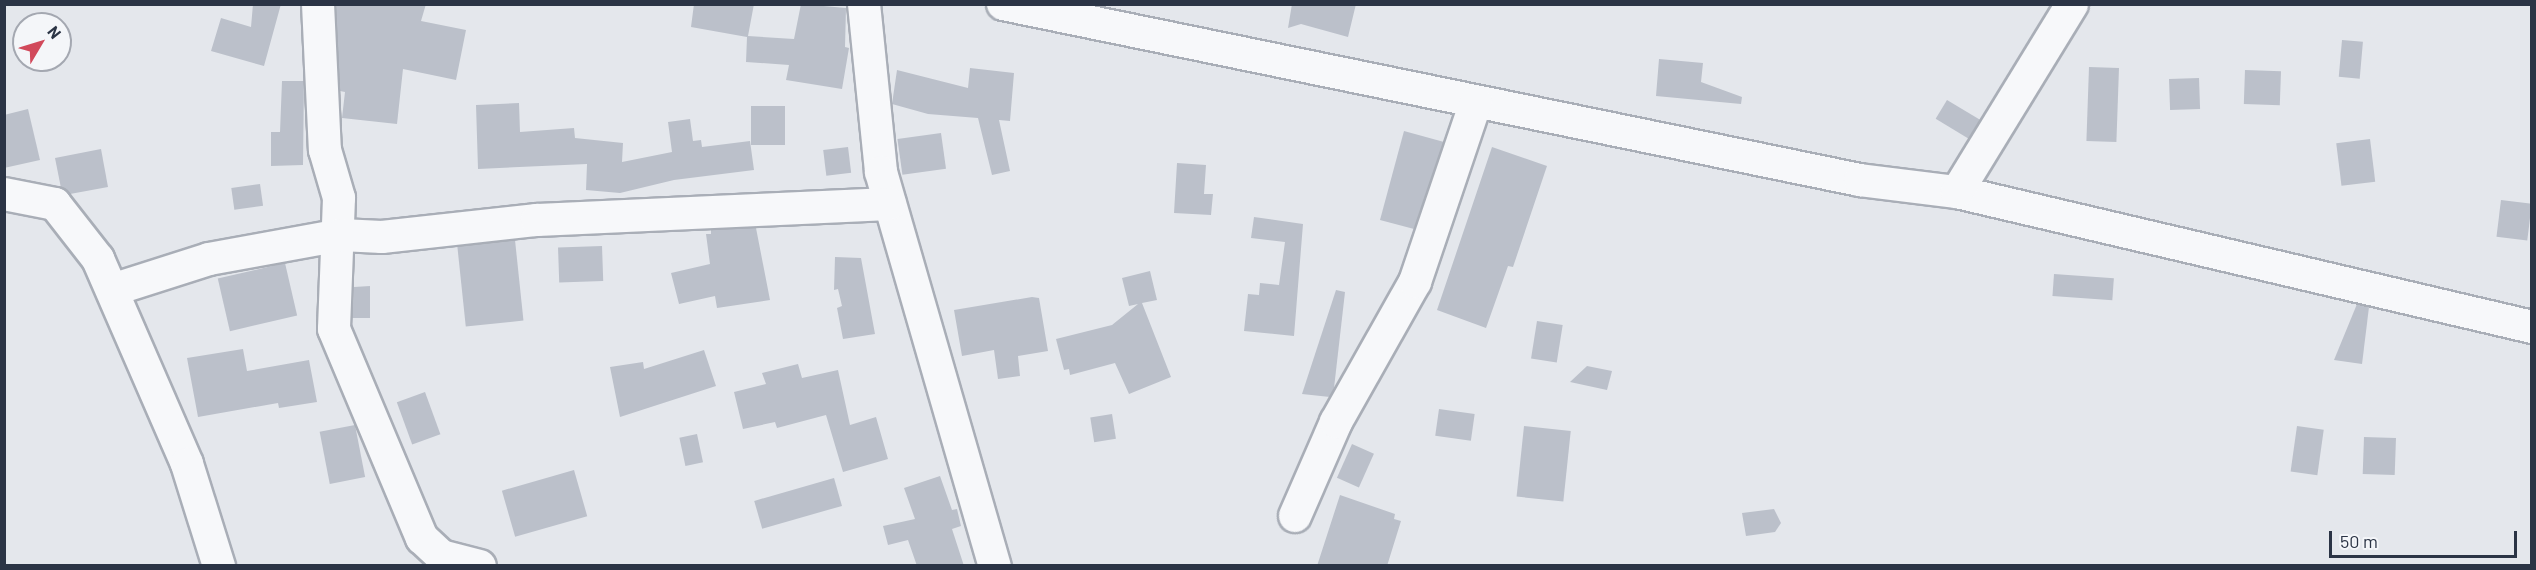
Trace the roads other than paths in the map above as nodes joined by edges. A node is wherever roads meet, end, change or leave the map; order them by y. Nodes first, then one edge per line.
1 (318, 4) edge
2 (864, 4) edge
3 (1003, 4) edge
4 (2072, 4) edge
5 (1476, 102) junction
6 (1957, 192) junction
7 (4, 194) edge
8 (890, 204) junction
9 (341, 236) junction
10 (112, 290) junction
11 (2532, 327) edge
12 (1295, 516) dead end
13 (219, 566) edge
14 (480, 566) edge
15 (995, 566) edge

1 - 9 street
2 - 8 street
3 - 5 street
4 - 6 street
5 - 6 street
5 - 12 street
6 - 11 street
7 - 10 street
8 - 9 street
8 - 15 street
9 - 10 street
9 - 14 street
10 - 13 street

